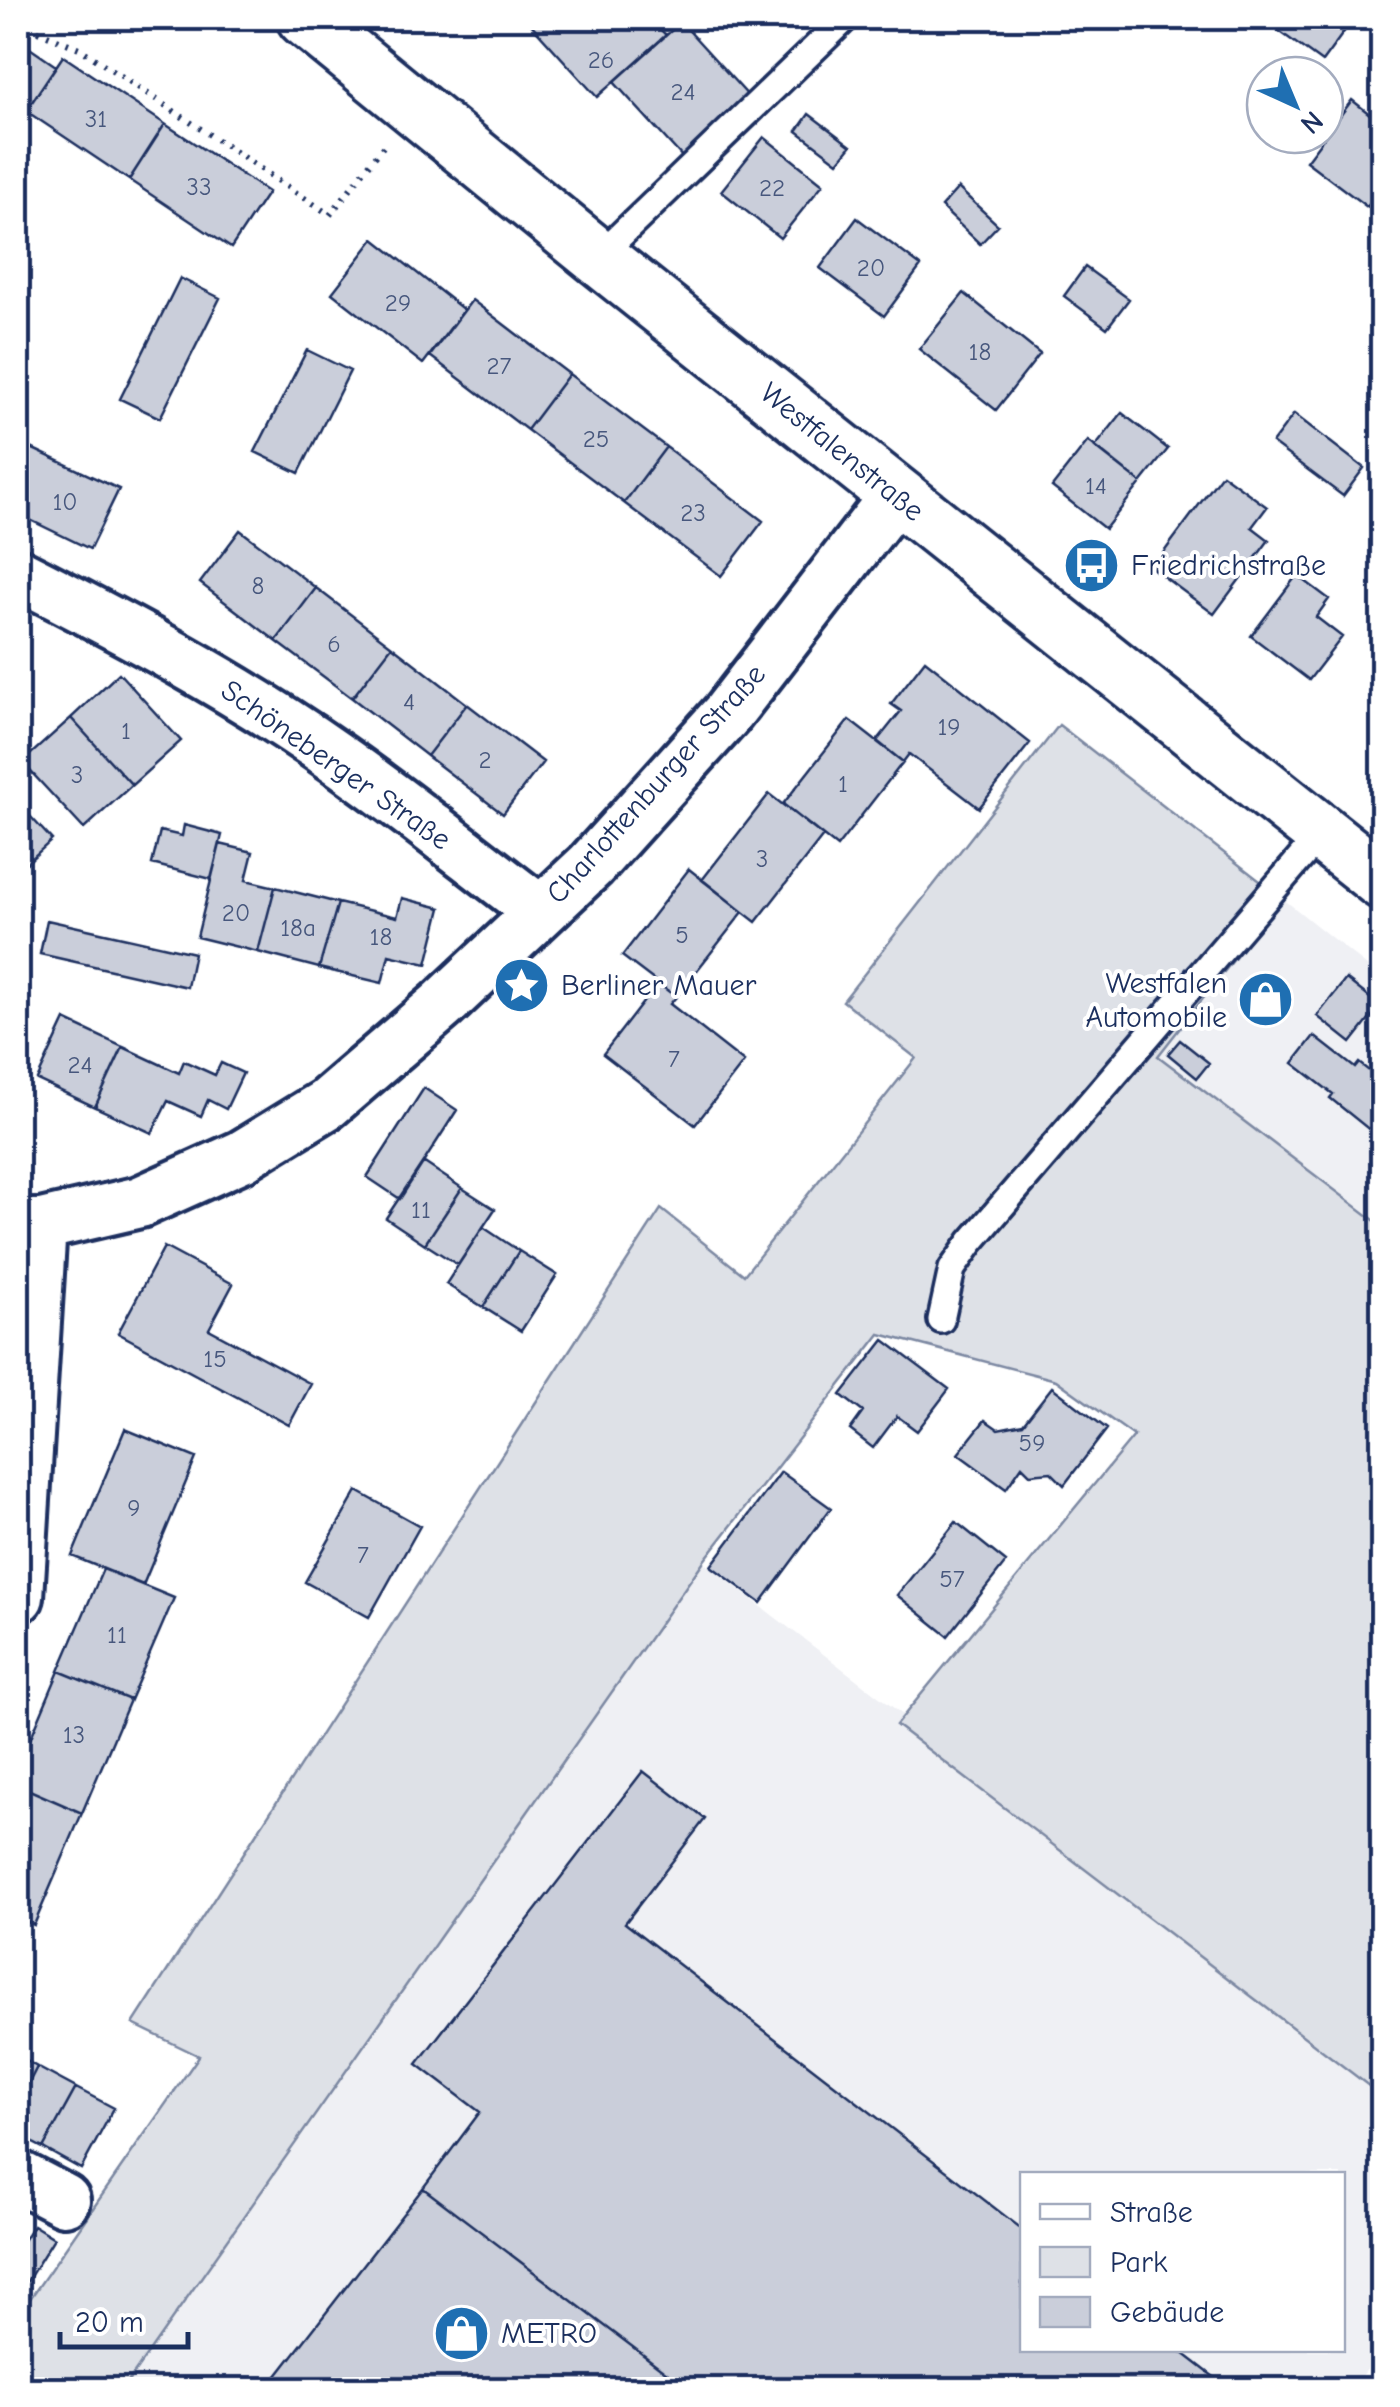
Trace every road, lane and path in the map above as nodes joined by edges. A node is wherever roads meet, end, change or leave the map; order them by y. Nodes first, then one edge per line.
1 (305, 18) edge
2 (846, 18) edge
3 (18, 22) edge
4 (412, 107) junction
5 (598, 257) junction
6 (896, 495) junction
7 (18, 574) edge
8 (1322, 833) junction
9 (1382, 881) edge
10 (540, 912) junction
11 (29, 1225) edge
12 (941, 1320) dead end
13 (18, 1597) edge
14 (18, 2176) edge
15 (64, 2200) dead end
16 (1382, 2366) edge
17 (1364, 2390) edge

1 - 4 main road, Westfalenstraße
2 - 5 lane
3 - 4 path
4 - 5 main road, Westfalenstraße
5 - 6 main road, Westfalenstraße
6 - 8 main road, Westfalenstraße
6 - 10 street, Charlottenburger Straße
7 - 10 street, Schöneberger Straße
8 - 9 main road, Westfalenstraße
8 - 12 lane
10 - 11 street, Charlottenburger Straße
11 - 13 street
14 - 15 street
16 - 17 path

